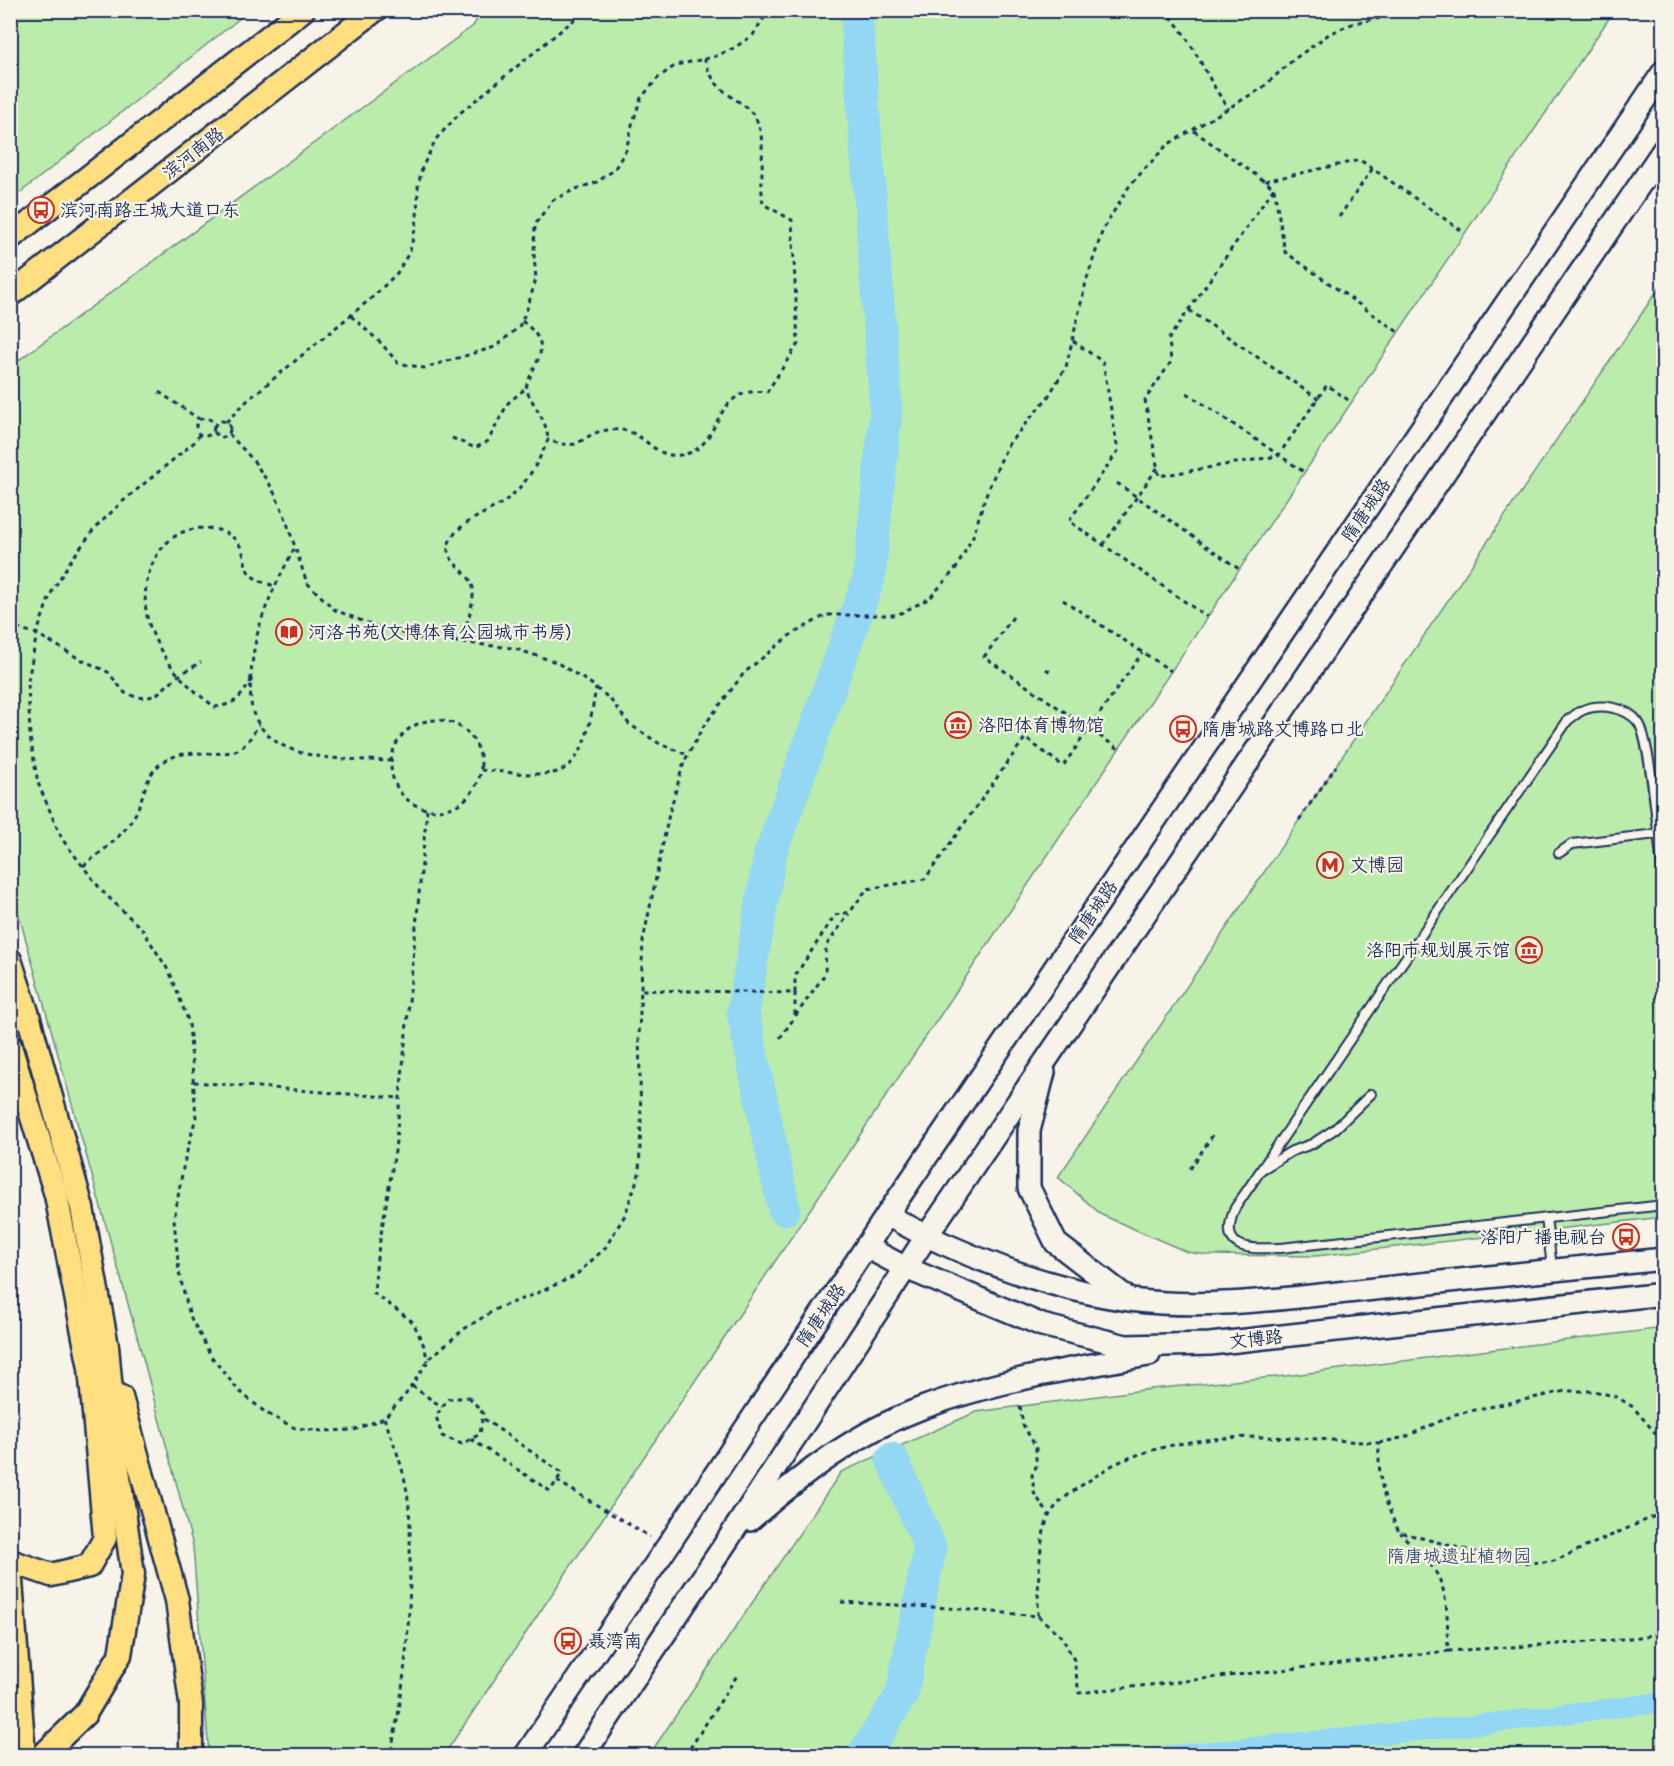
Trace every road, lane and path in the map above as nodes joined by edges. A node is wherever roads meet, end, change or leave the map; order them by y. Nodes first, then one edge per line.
1 (15, 10) edge
2 (303, 10) edge
3 (375, 10) edge
4 (586, 10) edge
5 (620, 10) edge
6 (651, 10) edge
7 (770, 10) edge
8 (1164, 10) edge
9 (1410, 10) edge
10 (10, 14) edge
11 (704, 58) junction
12 (1664, 71) edge
13 (1229, 109) junction
14 (1194, 130) junction
15 (1664, 148) edge
16 (1372, 168) junction
17 (1265, 181) junction
18 (1274, 188) junction
19 (1339, 217) dead end
20 (1465, 232) dead end
21 (10, 238) edge
22 (10, 295) edge
23 (1189, 310) junction
24 (351, 316) junction
25 (522, 321) junction
26 (1398, 332) dead end
27 (1073, 341) junction
28 (526, 388) junction
29 (159, 392) dead end
30 (1187, 393) dead end
31 (1318, 399) junction
32 (1351, 402) dead end
33 (199, 419) junction
34 (226, 422) junction
35 (214, 428) junction
36 (199, 434) junction
37 (229, 434) junction
38 (452, 438) dead end
39 (548, 440) junction
40 (1278, 455) junction
41 (1158, 467) junction
42 (1304, 472) dead end
43 (1117, 483) dead end
44 (1103, 545) junction
45 (294, 549) junction
46 (1239, 569) dead end
47 (275, 586) junction
48 (1064, 600) dead end
49 (1013, 617) dead end
50 (1207, 617) dead end
51 (10, 622) edge
52 (37, 634) junction
53 (462, 642) junction
54 (1142, 652) junction
55 (201, 662) dead end
56 (1046, 669) dead end
57 (1171, 671) dead end
58 (1052, 673) dead end
59 (178, 676) junction
60 (252, 679) junction
61 (596, 688) junction
62 (259, 724) junction
63 (1089, 729) junction
64 (1119, 749) dead end
65 (688, 755) junction
66 (390, 761) junction
67 (1336, 766) dead end
68 (481, 770) junction
69 (427, 809) junction
70 (1299, 820) dead end
71 (1657, 834) junction
72 (1559, 854) dead end
73 (83, 866) junction
74 (1664, 885) edge
75 (850, 912) junction
76 (10, 960) edge
77 (641, 990) junction
78 (795, 993) junction
79 (795, 1018) junction
80 (780, 1038) dead end
81 (10, 1046) edge
82 (1047, 1059) junction
83 (194, 1082) junction
84 (1371, 1094) dead end
85 (400, 1098) junction
86 (1215, 1132) dead end
87 (1190, 1169) dead end
88 (1260, 1171) junction
89 (1664, 1205) edge
90 (887, 1215) junction
91 (1546, 1218) junction
92 (926, 1237) junction
93 (866, 1247) junction
94 (1664, 1259) edge
95 (906, 1268) junction
96 (1552, 1270) junction
97 (1664, 1294) edge
98 (1130, 1300) junction
99 (1210, 1344) junction
100 (107, 1346) junction
101 (428, 1361) junction
102 (412, 1386) junction
103 (1020, 1406) dead end
104 (442, 1407) junction
105 (384, 1418) junction
106 (484, 1419) junction
107 (471, 1438) junction
108 (1379, 1443) junction
109 (1664, 1443) edge
110 (557, 1481) junction
111 (1664, 1512) edge
112 (1049, 1515) junction
113 (1399, 1532) junction
114 (729, 1538) junction
115 (667, 1547) junction
116 (10, 1562) edge
117 (10, 1567) edge
118 (840, 1602) dead end
119 (1038, 1616) junction
120 (1664, 1631) edge
121 (1448, 1652) junction
122 (738, 1674) dead end
123 (24, 1755) edge
124 (42, 1755) edge
125 (191, 1755) edge
126 (390, 1755) edge
127 (525, 1755) edge
128 (583, 1755) edge
129 (685, 1755) edge

1 - 10 path
2 - 21 main road
3 - 22 main road, 滨河南路
4 - 24 path
5 - 6 path
7 - 11 path
8 - 13 path
9 - 13 path
11 - 25 path
11 - 39 path
12 - 90 main road, 隋唐城路
13 - 14 path
14 - 17 path
14 - 27 path
15 - 82 main road
16 - 17 path
16 - 19 path
16 - 20 path
17 - 18 path
18 - 23 path
18 - 26 path
23 - 31 path
23 - 41 path
24 - 25 path
24 - 34 path
25 - 28 path
27 - 44 path
27 - 65 path
28 - 38 path
28 - 39 path
29 - 33 path
30 - 40 path
31 - 32 path
31 - 40 path
33 - 35 path
33 - 36 path
34 - 35 path
34 - 37 path
35 - 36 path
35 - 37 path
36 - 52 path
37 - 45 path
39 - 53 path
40 - 41 path
40 - 42 path
41 - 44 path
43 - 46 path
44 - 50 path
45 - 47 path
45 - 53 path
47 - 59 path
47 - 60 path
48 - 54 path
49 - 63 path
51 - 52 path
52 - 59 path
52 - 73 path
53 - 61 path
54 - 57 path
54 - 63 path
55 - 59 path
56 - 58 path
59 - 60 path
60 - 62 path
61 - 65 path
61 - 68 path
62 - 66 path
62 - 73 path
63 - 64 path
63 - 75 path
65 - 77 path
66 - 68 path
66 - 69 path
67 - 70 path
68 - 69 path
69 - 85 path
71 - 72 lane
71 - 74 lane
71 - 88 lane
73 - 83 path
75 - 78 path
75 - 79 path
76 - 100 main road
77 - 78 path
77 - 101 path
78 - 79 path
79 - 80 path
81 - 116 main road
82 - 92 main road
82 - 98 main road
83 - 85 path
83 - 105 path
84 - 88 lane
85 - 101 path
86 - 87 path
88 - 91 lane
89 - 91 lane
90 - 92 main road
90 - 93 main road, 隋唐城路
91 - 96 lane
92 - 95 main road
92 - 98 main road
93 - 95 main road, 文博路
93 - 115 main road, 隋唐城路
94 - 96 main road
95 - 99 main road, 文博路
95 - 114 main road
96 - 98 main road
97 - 99 main road, 文博路
99 - 114 main road
100 - 124 main road
100 - 125 main road
101 - 102 path
102 - 104 path
102 - 105 path
103 - 112 path
104 - 106 path
104 - 107 path
105 - 126 path
106 - 107 path
106 - 110 path
107 - 110 path
108 - 109 path
108 - 112 path
108 - 113 path
110 - 115 path
111 - 113 path
112 - 119 path
113 - 121 path
114 - 128 main road
115 - 127 main road, 隋唐城路
117 - 123 main road
118 - 119 path
119 - 121 path
120 - 121 path
122 - 129 path

